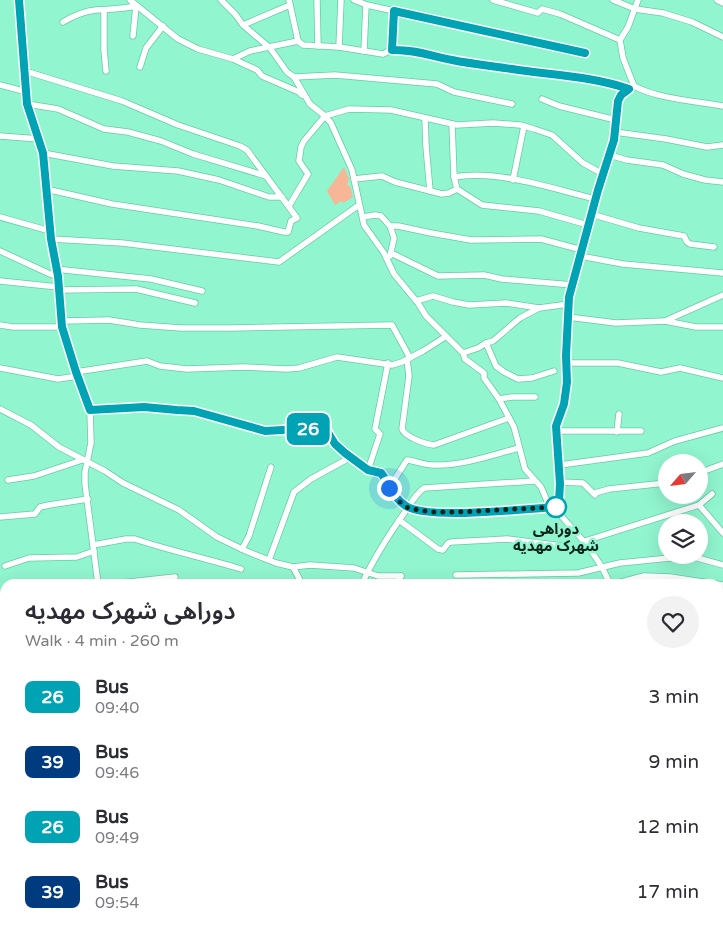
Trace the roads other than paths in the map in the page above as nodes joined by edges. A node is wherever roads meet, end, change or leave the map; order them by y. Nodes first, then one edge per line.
1 (19, 0) edge
2 (130, 0) edge
3 (317, 0) edge
4 (341, 0) edge
5 (354, 0) edge
6 (493, 0) edge
7 (613, 0) edge
8 (638, 0) edge
9 (717, 0) edge
10 (224, 1) edge
11 (290, 2) edge
12 (723, 3) edge
13 (366, 5) junction
14 (136, 6) junction
15 (635, 9) junction
16 (104, 10) junction
17 (394, 11) junction
18 (63, 22) dead end
19 (243, 25) junction
20 (163, 26) junction
21 (133, 36) dead end
22 (723, 37) edge
23 (620, 40) junction
24 (298, 42) junction
25 (318, 46) junction
26 (339, 47) junction
27 (270, 48) junction
28 (392, 50) junction
29 (364, 51) junction
30 (585, 53) dead end
31 (233, 59) junction
32 (140, 67) dead end
33 (24, 71) junction
34 (106, 71) dead end
35 (294, 77) junction
36 (0, 86) edge
37 (631, 88) junction
38 (27, 92) junction
39 (542, 98) dead end
40 (27, 104) junction
41 (310, 104) junction
42 (512, 104) dead end
43 (723, 106) edge
44 (325, 116) junction
45 (425, 118) junction
46 (616, 120) junction
47 (452, 124) junction
48 (524, 126) junction
49 (614, 132) junction
50 (0, 136) edge
51 (38, 138) junction
52 (723, 145) edge
53 (43, 153) junction
54 (609, 156) junction
55 (603, 174) junction
56 (266, 176) junction
57 (454, 177) junction
58 (354, 179) junction
59 (513, 180) junction
60 (723, 182) edge
61 (46, 189) junction
62 (457, 189) junction
63 (430, 191) junction
64 (282, 197) junction
65 (595, 199) junction
66 (360, 205) junction
67 (289, 206) junction
68 (591, 214) junction
69 (0, 217) edge
70 (363, 217) junction
71 (588, 225) junction
72 (390, 226) junction
73 (50, 231) junction
74 (51, 239) junction
75 (714, 247) dead end
76 (582, 250) junction
77 (0, 251) edge
78 (391, 253) junction
79 (580, 256) junction
80 (389, 264) junction
81 (55, 269) junction
82 (723, 273) edge
83 (58, 276) junction
84 (0, 281) edge
85 (573, 285) junction
86 (58, 288) junction
87 (202, 291) dead end
88 (723, 295) edge
89 (416, 301) junction
90 (195, 303) dead end
91 (569, 304) junction
92 (539, 308) junction
93 (568, 316) junction
94 (664, 321) junction
95 (62, 324) junction
96 (0, 325) edge
97 (723, 327) edge
98 (445, 337) junction
99 (486, 343) junction
100 (463, 353) junction
101 (408, 359) junction
102 (566, 363) junction
103 (388, 364) junction
104 (496, 366) junction
105 (0, 368) edge
106 (554, 371) dead end
107 (484, 373) junction
108 (77, 374) junction
109 (723, 378) edge
110 (535, 397) dead end
111 (499, 399) junction
112 (0, 409) edge
113 (90, 410) junction
114 (619, 414) dead end
115 (509, 418) junction
116 (723, 428) edge
117 (556, 431) junction
118 (642, 431) dead end
119 (617, 432) junction
120 (520, 448) junction
121 (351, 457) junction
122 (84, 461) junction
123 (723, 464) edge
124 (560, 465) junction
125 (271, 467) dead end
126 (368, 470) junction
127 (708, 470) edge
128 (8, 480) dead end
129 (535, 481) junction
130 (560, 482) junction
131 (658, 484) edge
132 (389, 488) junction
133 (712, 494) dead end
134 (88, 499) junction
135 (698, 505) junction
136 (556, 507) junction
137 (408, 508) junction
138 (0, 516) edge
139 (399, 520) junction
140 (723, 533) edge
141 (586, 543) junction
142 (94, 548) junction
143 (242, 549) junction
144 (268, 560) junction
145 (723, 565) edge
146 (5, 566) dead end
147 (293, 567) junction
148 (602, 567) junction
149 (241, 568) dead end
150 (367, 573) junction
151 (456, 575) dead end
152 (175, 577) dead end
153 (97, 579) edge
154 (156, 579) edge
155 (299, 579) edge
156 (364, 579) edge
157 (399, 579) edge
158 (608, 579) edge
159 (633, 579) edge
160 (685, 579) edge

1 - 33 street
2 - 14 street
3 - 25 street
4 - 26 street
5 - 13 street
6 - 23 street
7 - 15 street
8 - 15 street
9 - 12 street
10 - 19 street
11 - 19 street
11 - 24 street
13 - 17 street
13 - 29 street
14 - 16 street
14 - 20 street
14 - 21 street
15 - 22 street
15 - 23 street
16 - 18 street
16 - 34 street
17 - 28 street
17 - 30 street
19 - 27 street
20 - 31 street
20 - 32 street
23 - 37 street
24 - 25 street
24 - 27 street
25 - 26 street
26 - 29 street
27 - 31 street
27 - 35 street
28 - 29 street
28 - 37 street
31 - 41 street
33 - 38 street
33 - 56 street
35 - 41 street
35 - 42 street
36 - 38 street
37 - 43 street
37 - 46 street
38 - 40 street
39 - 46 street
40 - 51 street
40 - 56 street
41 - 44 street
44 - 45 street
44 - 58 street
44 - 67 street
45 - 47 street
45 - 63 street
46 - 49 street
47 - 48 street
47 - 57 street
48 - 55 street
48 - 59 street
49 - 52 street
49 - 54 street
50 - 51 street
51 - 53 street
53 - 61 street
53 - 64 street
54 - 55 street
54 - 60 street
55 - 65 street
56 - 64 street
57 - 59 street
57 - 62 street
58 - 63 street
58 - 66 street
59 - 65 street
61 - 67 street
61 - 73 street
62 - 63 street
62 - 71 street
64 - 67 street
65 - 68 street
66 - 70 street
66 - 74 street
68 - 71 street
68 - 75 street
69 - 73 street
70 - 72 street
70 - 80 street
71 - 76 street
72 - 76 street
72 - 78 street
73 - 74 street
74 - 81 street
76 - 79 street
77 - 83 street
78 - 80 street
78 - 85 street
79 - 82 street
79 - 85 street
80 - 89 street
81 - 83 street
81 - 87 street
83 - 86 street
84 - 86 street
85 - 91 street
86 - 90 street
86 - 95 street
88 - 94 street
89 - 92 street
89 - 98 street
91 - 92 street
91 - 93 street
92 - 99 street
93 - 94 street
93 - 102 street
94 - 97 street
95 - 96 street
95 - 101 street
95 - 108 street
98 - 100 street
98 - 101 street
99 - 100 street
99 - 104 street
100 - 107 street
101 - 103 street
101 - 115 street
102 - 109 street
102 - 117 street
103 - 108 street
103 - 126 street
104 - 106 street
104 - 107 street
105 - 108 street
107 - 111 street
108 - 113 street
110 - 111 street
111 - 115 street
112 - 122 street
113 - 121 street
113 - 122 street
114 - 119 street
115 - 120 street
116 - 124 street
117 - 119 street
117 - 124 street
118 - 119 street
120 - 129 street
120 - 132 street
121 - 126 street
121 - 144 street
122 - 128 street
122 - 134 street
122 - 143 street
123 - 127 street
124 - 130 street
125 - 143 street
126 - 132 street
129 - 136 street
129 - 137 street
130 - 131 street
130 - 136 street
132 - 137 street
133 - 135 street
134 - 138 street
134 - 142 street
135 - 140 street
135 - 141 street
136 - 137 street
136 - 141 street
137 - 139 street
139 - 141 street
139 - 150 street
141 - 148 street
142 - 146 street
142 - 149 street
142 - 153 street
143 - 144 street
144 - 147 street
145 - 148 street
147 - 150 street
147 - 155 street
148 - 151 street
148 - 158 street
150 - 156 street
150 - 157 street
152 - 154 street
159 - 160 street

